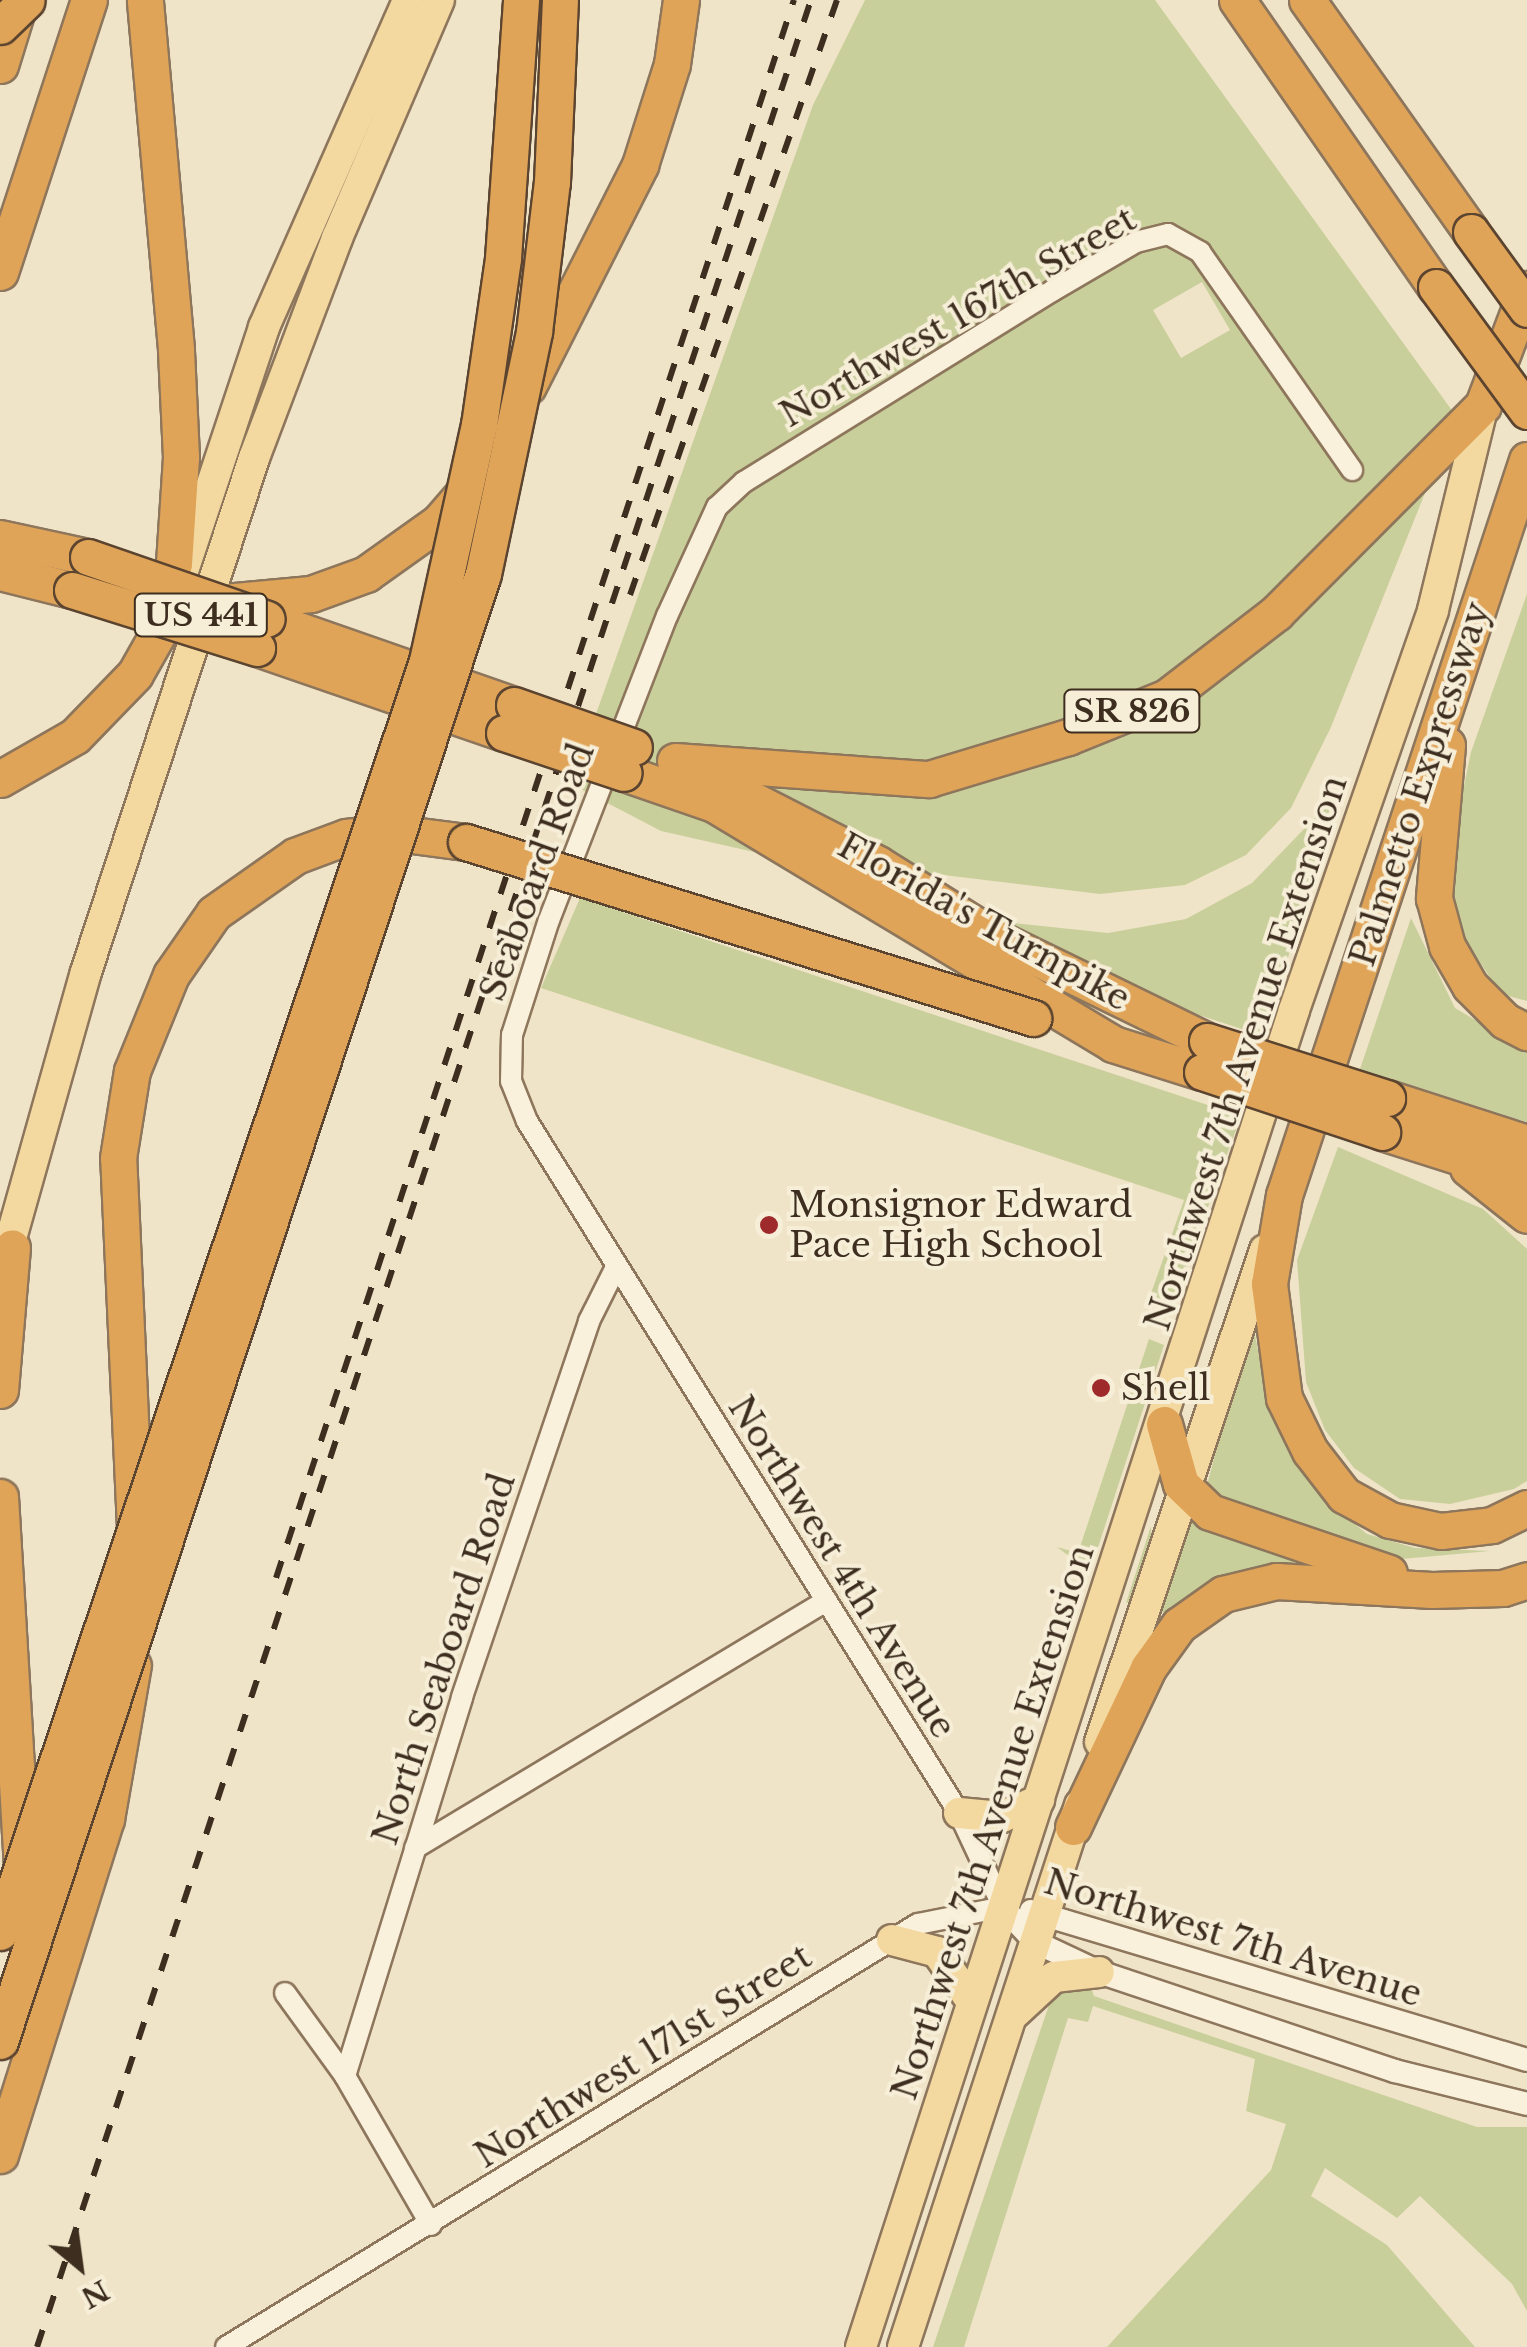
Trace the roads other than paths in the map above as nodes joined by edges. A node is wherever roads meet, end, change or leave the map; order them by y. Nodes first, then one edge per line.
1 (23, 0) edge
2 (89, 0) edge
3 (144, 0) edge
4 (408, 0) edge
5 (439, 0) edge
6 (521, 0) edge
7 (560, 0) edge
8 (681, 0) edge
9 (1238, 0) edge
10 (1307, 0) edge
11 (0, 26) edge
12 (0, 65) edge
13 (0, 272) edge
14 (1527, 289) edge
15 (1527, 308) edge
16 (1483, 405) junction
17 (1527, 411) edge
18 (1527, 460) edge
19 (1352, 470) dead end
20 (729, 494) joint
21 (0, 538) edge
22 (0, 572) edge
23 (266, 621) junction
24 (161, 628) junction
25 (1452, 686) junction
26 (629, 760) junction
27 (675, 761) junction
28 (0, 780) edge
29 (1527, 1032) edge
30 (1113, 1044) junction
31 (1204, 1056) junction
32 (1384, 1115) junction
33 (1527, 1143) edge
34 (1443, 1149) junction
35 (1527, 1178) edge
36 (1284, 1195) junction
37 (1527, 1215) edge
38 (6, 1260) edge
39 (616, 1267) junction
40 (0, 1390) edge
41 (1164, 1424) junction
42 (1181, 1484) junction
43 (0, 1497) edge
44 (1527, 1508) edge
45 (1527, 1580) edge
46 (1432, 1590) junction
47 (826, 1601) junction
48 (1039, 1800) junction
49 (959, 1813) junction
50 (1073, 1827) junction
51 (415, 1848) junction
52 (1003, 1907) junction
53 (1040, 1928) junction
54 (0, 1932) edge
55 (892, 1940) junction
56 (1099, 1972) junction
57 (285, 1993) dead end
58 (972, 2002) junction
59 (1010, 2018) junction
60 (0, 2041) edge
61 (1527, 2060) edge
62 (345, 2076) junction
63 (1527, 2104) edge
64 (3, 2145) edge
65 (431, 2225) junction
66 (258, 2338) edge
67 (226, 2347) edge
68 (861, 2347) edge
69 (903, 2347) edge

1 - 11 highway, bridge
1 - 12 highway
2 - 13 highway
3 - 24 highway
4 - 24 main road
5 - 38 main road, US 441
6 - 54 highway, bridge
7 - 60 highway, bridge
8 - 23 highway
9 - 17 highway, bridge
10 - 15 highway, bridge
14 - 16 highway, SR 826
16 - 27 highway, SR 826
16 - 41 main road, Northwest 7th Avenue Extension
18 - 25 highway, Palmetto Expressway
19 - 20 street, Northwest 167th Street
20 - 39 street, Seaboard Road
21 - 23 highway, SR 826, bridge
22 - 23 highway, SR 826, bridge
23 - 26 highway, SR 826, bridge
24 - 28 highway
25 - 29 highway
25 - 36 highway, Palmetto Expressway
26 - 27 highway, SR 826
26 - 30 highway, SR 826
27 - 31 highway, Florida's Turnpike
30 - 31 highway, SR 826
30 - 64 highway, bridge
31 - 32 highway, SR 826, bridge
32 - 33 highway
32 - 34 highway, SR 826
34 - 35 highway
34 - 37 highway, SR 826
36 - 42 main road
36 - 44 highway, Palmetto Expressway
38 - 40 highway
39 - 47 street, Northwest 4th Avenue
39 - 51 street, North Seaboard Road
41 - 42 highway
41 - 48 main road, Northwest 7th Avenue Extension
42 - 46 highway
42 - 50 main road
43 - 64 highway
45 - 46 highway
46 - 50 highway
47 - 49 street, Northwest 4th Avenue
47 - 51 street
48 - 49 main road
48 - 52 main road, Northwest 7th Avenue Extension
49 - 52 street, Northwest 4th Avenue
50 - 53 main road
51 - 62 street, North Seaboard Road
52 - 53 street, Northwest 7th Avenue
52 - 55 street, Northwest 171st Street
52 - 58 main road, Northwest 7th Avenue Extension
53 - 56 street, Northwest 7th Avenue
53 - 59 main road
53 - 61 street, Northwest 7th Avenue
55 - 58 main road
55 - 65 street, Northwest 171st Street
56 - 59 main road
56 - 63 street, Northwest 7th Avenue
57 - 62 street
58 - 68 main road, Northwest 7th Avenue Extension
59 - 69 main road
62 - 65 street
65 - 66 street, Northwest 171st Street
66 - 67 street, Northwest 171st Street

